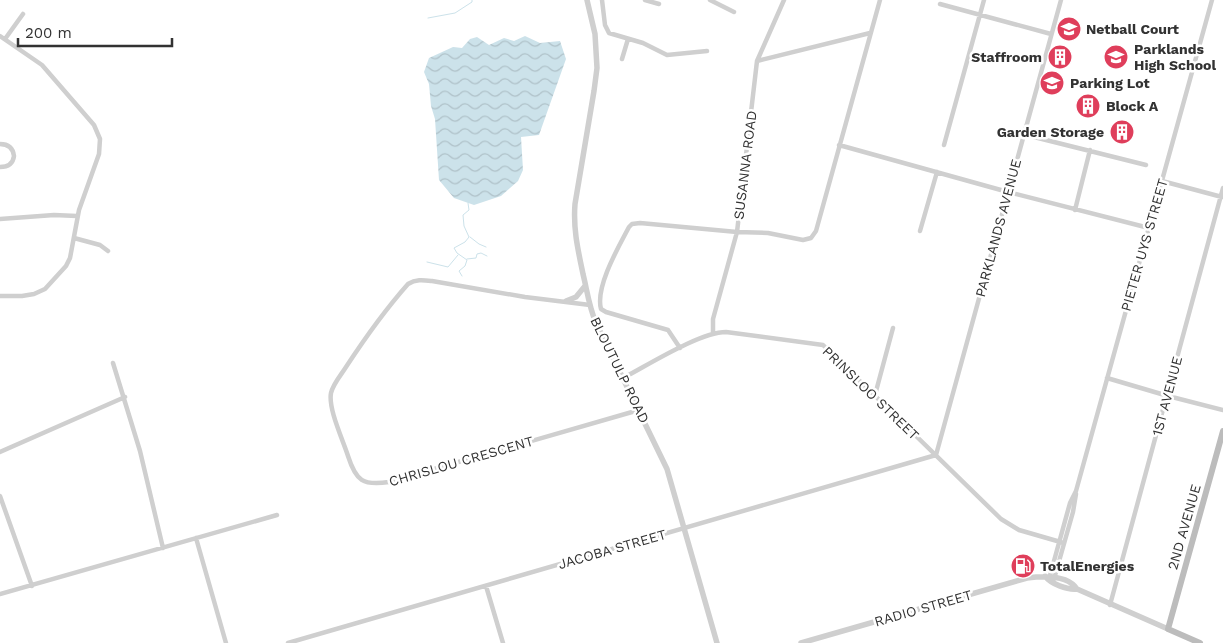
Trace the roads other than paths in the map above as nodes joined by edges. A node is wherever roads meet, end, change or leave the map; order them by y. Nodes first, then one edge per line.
1 (587, 0) edge
2 (602, 0) edge
3 (644, 0) edge
4 (710, 0) edge
5 (784, 0) edge
6 (880, 0) edge
7 (984, 0) edge
8 (1061, 0) edge
9 (1208, 0) edge
10 (1212, 0) edge
11 (659, 4) dead end
12 (940, 4) dead end
13 (1209, 8) junction
14 (734, 12) dead end
15 (23, 14) dead end
16 (980, 15) junction
17 (870, 33) junction
18 (1051, 34) junction
19 (0, 36) edge
20 (628, 38) junction
21 (5, 39) junction
22 (707, 51) dead end
23 (622, 59) dead end
24 (757, 61) junction
25 (1034, 137) dead end
26 (0, 144) edge
27 (839, 145) junction
28 (944, 145) dead end
29 (1090, 150) junction
30 (1146, 165) dead end
31 (0, 167) edge
32 (937, 172) junction
33 (1162, 181) junction
34 (1223, 188) edge
35 (1008, 192) junction
36 (1222, 197) edge
37 (1075, 210) junction
38 (77, 216) junction
39 (0, 218) edge
40 (1149, 228) junction
41 (920, 231) dead end
42 (737, 232) junction
43 (74, 238) junction
44 (108, 251) dead end
45 (585, 286) junction
46 (0, 296) edge
47 (566, 302) junction
48 (590, 305) junction
49 (893, 328) dead end
50 (713, 333) junction
51 (680, 348) junction
52 (113, 362) dead end
53 (623, 378) junction
54 (1107, 378) junction
55 (875, 396) junction
56 (1168, 396) junction
57 (125, 397) junction
58 (639, 410) junction
59 (1223, 410) edge
60 (1223, 431) edge
61 (0, 452) edge
62 (936, 456) junction
63 (0, 496) edge
64 (277, 515) dead end
65 (685, 528) junction
66 (196, 538) junction
67 (1062, 543) junction
68 (163, 548) junction
69 (1050, 579) junction
70 (32, 586) junction
71 (486, 586) junction
72 (0, 594) edge
73 (1110, 604) junction
74 (1168, 629) junction
75 (1198, 642) edge
76 (226, 643) edge
77 (288, 643) edge
78 (503, 643) edge
79 (717, 643) edge
80 (801, 643) edge

1 - 45 street, BLOUTULP ROAD
2 - 20 street
3 - 11 street
4 - 14 street
5 - 24 street, SUSANNA ROAD
6 - 17 street
7 - 16 street
8 - 18 street, PARKLANDS AVENUE
9 - 13 street
10 - 13 street, PIETER UYS STREET
12 - 16 street
13 - 33 street, PIETER UYS STREET
15 - 21 street
16 - 18 street
16 - 28 street
17 - 24 street
17 - 27 street
18 - 35 street, PARKLANDS AVENUE
19 - 21 street
20 - 22 street
20 - 23 street
21 - 38 street
24 - 42 street, SUSANNA ROAD
25 - 29 street
26 - 31 street
27 - 32 street
27 - 42 street
29 - 30 street
29 - 37 street
32 - 35 street
32 - 41 street
33 - 36 street
33 - 40 street, PIETER UYS STREET
34 - 36 street, 1ST AVENUE
35 - 37 street
35 - 62 street, PARKLANDS AVENUE
36 - 56 street, 1ST AVENUE
37 - 40 street
38 - 39 street
38 - 43 street
40 - 54 street, PIETER UYS STREET
42 - 50 street, SUSANNA ROAD
42 - 51 street
43 - 44 street
43 - 46 street
45 - 47 street
45 - 48 street, BLOUTULP ROAD
47 - 48 street, CHRISLOU CRESCENT
47 - 58 street, CHRISLOU CRESCENT
48 - 53 street, BLOUTULP ROAD
49 - 55 street
50 - 51 street, PRINSLOO STREET
50 - 55 street, PRINSLOO STREET
51 - 53 street, PRINSLOO STREET
52 - 57 street
53 - 58 street, BLOUTULP ROAD
54 - 56 street
54 - 67 street, PIETER UYS STREET
55 - 62 street, PRINSLOO STREET
56 - 59 street
56 - 73 street, 1ST AVENUE
57 - 61 street
57 - 68 street
58 - 65 street, BLOUTULP ROAD
60 - 74 main road, 2ND AVENUE
62 - 65 street, JACOBA STREET
62 - 67 street, PRINSLOO STREET
63 - 70 street
64 - 66 street
65 - 71 street, JACOBA STREET
65 - 79 street, BLOUTULP ROAD
66 - 68 street
66 - 76 street
67 - 69 street, PIETER UYS STREET
68 - 70 street
69 - 73 street
69 - 80 street, RADIO STREET
70 - 72 street
71 - 77 street, JACOBA STREET
71 - 78 street
73 - 74 street
74 - 75 main road

